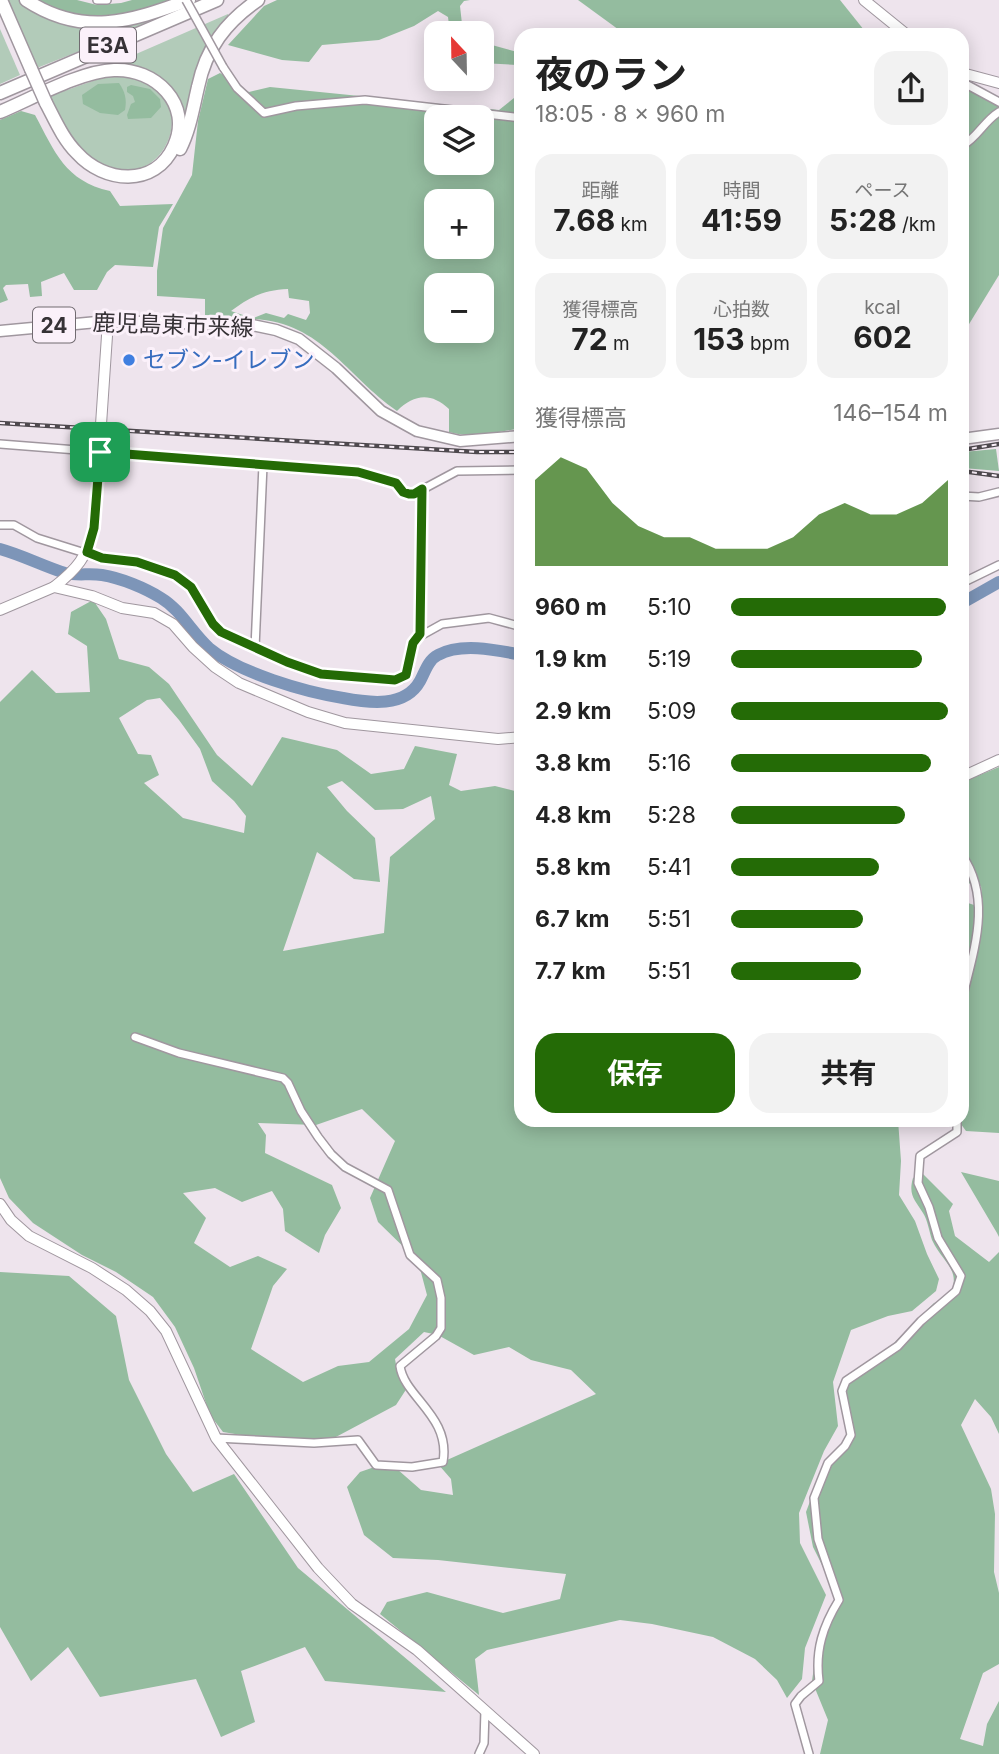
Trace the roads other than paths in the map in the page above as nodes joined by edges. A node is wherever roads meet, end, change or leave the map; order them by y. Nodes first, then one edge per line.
1 (1, 0) edge
2 (26, 0) edge
3 (97, 0) edge
4 (107, 0) edge
5 (188, 0) edge
6 (217, 0) edge
7 (258, 0) edge
8 (864, 0) edge
9 (0, 15) edge
10 (898, 28) edge
11 (28, 70) junction
12 (969, 75) edge
13 (999, 83) edge
14 (969, 86) edge
15 (0, 93) edge
16 (999, 102) edge
17 (43, 105) junction
18 (0, 112) edge
19 (999, 112) edge
20 (514, 117) edge
21 (969, 142) edge
22 (108, 321) junction
23 (0, 331) edge
24 (999, 434) edge
25 (514, 437) edge
26 (969, 438) edge
27 (0, 444) edge
28 (100, 452) junction
29 (263, 465) junction
30 (514, 470) edge
31 (422, 489) junction
32 (999, 492) edge
33 (969, 497) edge
34 (0, 525) edge
35 (87, 552) junction
36 (999, 565) edge
37 (969, 580) edge
38 (54, 587) junction
39 (0, 610) edge
40 (514, 625) edge
41 (420, 634) junction
42 (255, 648) junction
43 (514, 738) edge
44 (999, 760) edge
45 (969, 774) edge
46 (969, 870) edge
47 (969, 967) edge
48 (135, 1037) dead end
49 (957, 1127) edge
50 (0, 1204) edge
51 (216, 1438) junction
52 (485, 1709) junction
53 (479, 1754) edge
54 (534, 1754) edge
55 (809, 1754) edge

1 - 11 highway
2 - 5 highway
3 - 4 street
5 - 20 street, bridge
6 - 15 highway, E3A
7 - 17 highway
8 - 10 street
9 - 11 highway
11 - 17 highway, bridge
12 - 13 street
14 - 16 street
17 - 18 highway
19 - 21 street
22 - 23 main road, 鹿児島東市来線 / 24
22 - 25 main road, 鹿児島東市来線 / 24
22 - 28 street
24 - 26 main road
27 - 28 street
28 - 29 street
28 - 35 street
29 - 31 street
29 - 42 street
30 - 31 street
31 - 41 street
32 - 33 street
34 - 35 street
35 - 38 street
35 - 42 street
36 - 37 street
38 - 39 street
38 - 43 street
40 - 41 street
41 - 42 street
44 - 45 street
46 - 47 street
48 - 51 street
49 - 55 street
50 - 51 street
51 - 52 street
52 - 53 street
52 - 54 street

